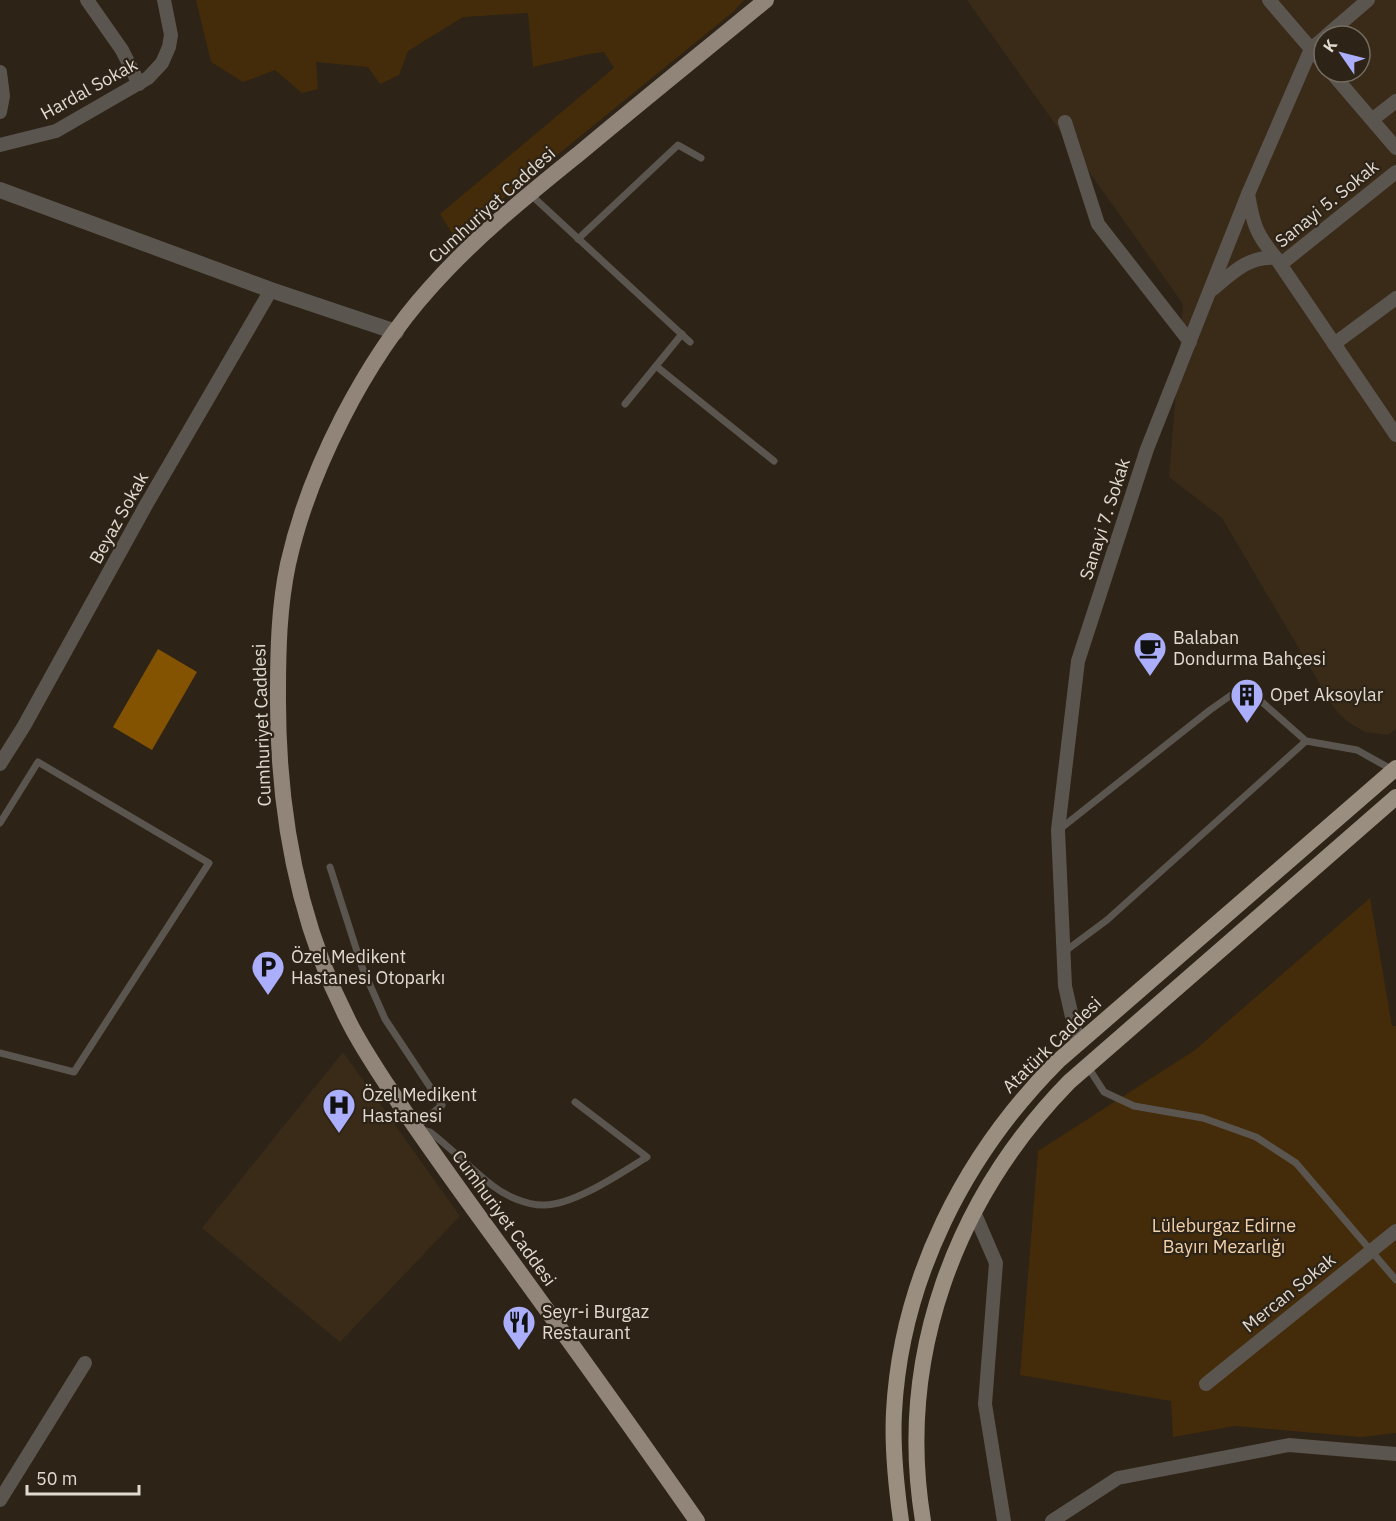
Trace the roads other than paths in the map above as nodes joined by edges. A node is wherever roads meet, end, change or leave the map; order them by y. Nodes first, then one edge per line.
1 (87, 0) edge
2 (164, 0) edge
3 (766, 0) edge
4 (1269, 0) edge
5 (1368, 0) edge
6 (1340, 24) edge
7 (1311, 49) joint
8 (0, 72) edge
9 (139, 84) junction
10 (1342, 84) edge
11 (1396, 101) edge
12 (0, 112) edge
13 (1373, 119) junction
14 (1065, 122) dead end
15 (0, 145) edge
16 (1396, 148) edge
17 (701, 158) dead end
18 (1396, 172) edge
19 (0, 190) edge
20 (530, 194) junction
21 (1248, 194) junction
22 (578, 239) junction
23 (1278, 261) junction
24 (271, 290) junction
25 (1211, 290) junction
26 (1396, 298) edge
27 (396, 332) junction
28 (682, 334) junction
29 (690, 342) dead end
30 (1190, 342) junction
31 (1334, 344) junction
32 (656, 366) junction
33 (625, 404) dead end
34 (1396, 435) edge
35 (774, 461) dead end
36 (1306, 741) junction
37 (0, 764) edge
38 (1395, 770) edge
39 (1396, 797) edge
40 (0, 823) edge
41 (1058, 830) junction
42 (330, 867) dead end
43 (1063, 953) junction
44 (1078, 1043) junction
45 (0, 1053) edge
46 (1087, 1065) junction
47 (575, 1102) dead end
48 (415, 1128) junction
49 (974, 1212) junction
50 (1396, 1231) edge
51 (1372, 1250) junction
52 (1396, 1280) edge
53 (85, 1363) dead end
54 (1206, 1384) dead end
55 (1396, 1454) edge
56 (0, 1500) edge
57 (698, 1521) edge
58 (901, 1521) edge
59 (923, 1521) edge
60 (1004, 1521) edge
61 (1052, 1521) edge

1 - 9 street
2 - 9 street, Hardal Sokak
3 - 20 main road, Cumhuriyet Caddesi
4 - 7 street
5 - 6 street, Sanayi 7. Sokak
7 - 21 street, Sanayi 7. Sokak
8 - 12 street
9 - 15 street, Hardal Sokak
10 - 13 street
11 - 13 street
13 - 16 street
14 - 30 street
17 - 22 lane
18 - 23 street, Sanayi 5. Sokak
19 - 24 street
20 - 22 lane
20 - 27 main road, Cumhuriyet Caddesi
21 - 23 street
21 - 25 street, Sanayi 7. Sokak
22 - 28 lane
23 - 25 street
23 - 31 street
24 - 27 street
24 - 37 street, Beyaz Sokak
25 - 30 street, Sanayi 7. Sokak
26 - 31 street
27 - 48 main road, Cumhuriyet Caddesi
28 - 29 lane
28 - 32 lane
30 - 41 street, Sanayi 7. Sokak
31 - 34 street
32 - 33 lane
32 - 35 lane
36 - 38 lane
36 - 41 lane
36 - 43 lane
38 - 44 highway, Atatürk Caddesi
39 - 46 highway
40 - 45 lane
41 - 43 street, Sanayi 7. Sokak
42 - 48 lane
43 - 44 street, Sanayi 7. Sokak
44 - 58 highway, Atatürk Caddesi
46 - 49 highway
46 - 51 lane
47 - 48 lane
48 - 57 main road, Cumhuriyet Caddesi
49 - 59 highway
49 - 60 street
50 - 51 street, Mercan Sokak
51 - 52 lane
51 - 54 street, Mercan Sokak
53 - 56 street
55 - 61 street

